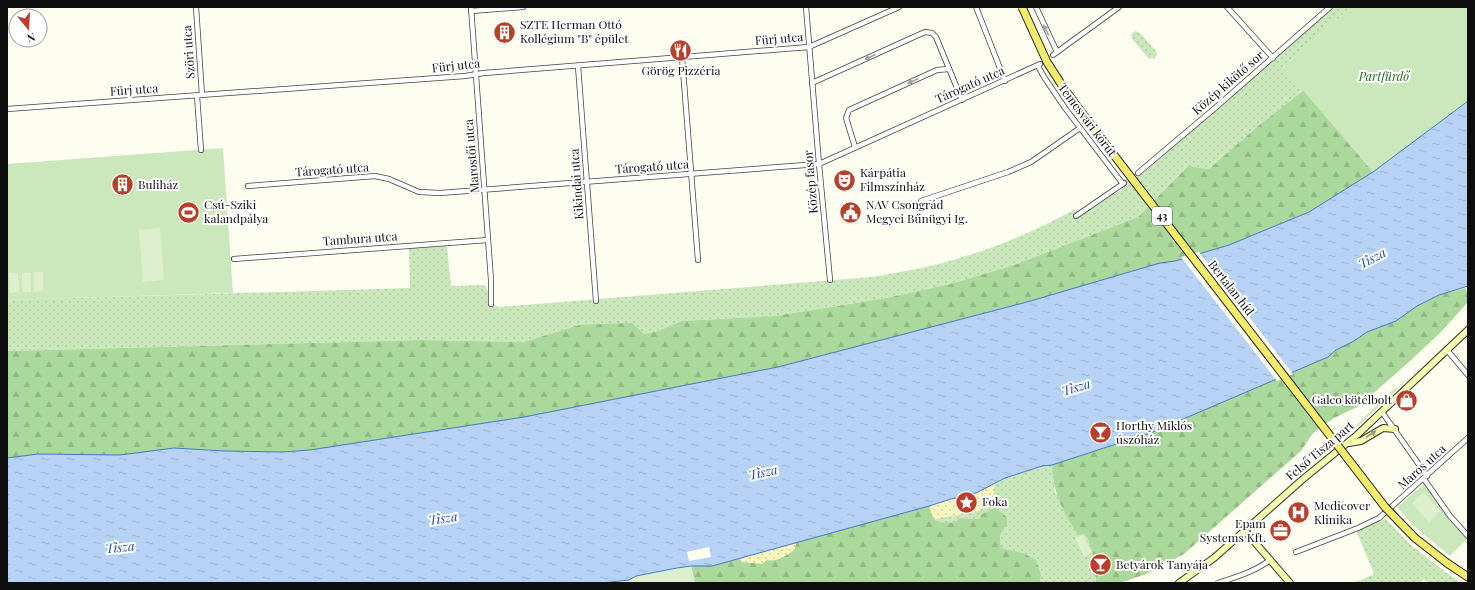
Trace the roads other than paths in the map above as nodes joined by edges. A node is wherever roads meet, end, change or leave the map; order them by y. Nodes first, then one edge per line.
1 (196, 7) edge
2 (523, 7) edge
3 (806, 7) edge
4 (899, 7) edge
5 (976, 7) edge
6 (1022, 7) edge
7 (1036, 7) edge
8 (1119, 7) edge
9 (1227, 7) edge
10 (1330, 7) edge
11 (471, 9) edge
12 (809, 47) junction
13 (682, 57) junction
14 (1273, 58) junction
15 (1039, 65) joint
16 (578, 66) junction
17 (949, 69) junction
18 (476, 74) junction
19 (1005, 81) junction
20 (812, 83) junction
21 (202, 95) junction
22 (197, 96) junction
23 (962, 100) junction
24 (7, 109) edge
25 (1080, 128) junction
26 (855, 147) junction
27 (201, 150) dead end
28 (819, 164) junction
29 (1138, 173) tunnel mouth
30 (691, 174) junction
31 (587, 182) junction
32 (248, 186) dead end
33 (485, 190) junction
34 (921, 201) dead end
35 (1076, 216) dead end
36 (488, 240) junction
37 (234, 259) dead end
38 (698, 260) dead end
39 (830, 280) dead end
40 (596, 301) dead end
41 (491, 304) dead end
42 (1468, 330) edge
43 (1447, 350) junction
44 (1468, 375) edge
45 (1382, 412) junction
46 (1395, 429) junction
47 (1468, 438) edge
48 (1347, 443) junction
49 (1425, 477) junction
50 (1245, 531) junction
51 (1468, 536) edge
52 (1296, 552) dead end
53 (1270, 560) junction
54 (1468, 577) edge
55 (1179, 583) edge
56 (1218, 583) edge
57 (1290, 583) edge

1 - 21 street, Szöri utca
2 - 11 street
3 - 12 street, Közép fasor
4 - 12 street, Fürj utca
5 - 19 street
6 - 54 main road, Bertalan híd / 43, bridge
8 -> 7 street
9 - 14 street
10 - 14 street, Közép kikötő sor
11 - 18 street, Marostői utca
12 - 13 street, Fürj utca
12 - 20 street, Közép fasor
13 - 16 street, Fürj utca
13 - 30 street
14 - 29 street, Közép kikötő sor
15 - 19 street, Tárogató utca
15 - 25 street, Temesvári körút
16 - 18 street, Fürj utca
16 - 31 street, Kikindai utca
17 -> 20 street
17 - 23 street
17 -> 26 street
18 - 21 street, Fürj utca
18 - 33 street, Marostői utca
19 - 23 street, Tárogató utca
20 - 28 street, Közép fasor
21 - 22 street, Fürj utca
22 - 24 street, Fürj utca
22 - 27 street
23 - 26 street, Tárogató utca
25 - 34 street
25 - 35 street, Temesvári körút
26 - 28 street, Tárogató utca
28 - 30 street, Tárogató utca
28 - 39 street, Közép fasor
30 - 31 street, Tárogató utca
30 - 38 street
31 - 33 street, Tárogató utca
31 - 40 street, Kikindai utca
32 - 33 street, Tárogató utca
33 - 36 street, Marostői utca
36 - 37 street, Tambura utca
36 - 41 street, Marostői utca
42 - 43 street, Felső Tisza part
43 - 44 street
43 - 45 street, Felső Tisza part
45 - 46 street
45 - 48 street, Felső Tisza part
48 -> 46 street
46 - 49 street
47 - 49 street, Maros utca
48 - 50 street, Felső Tisza part
49 - 51 street
49 - 52 street, Maros utca
50 - 53 street
50 - 55 street, Felső Tisza part
53 - 56 street
53 - 57 street

